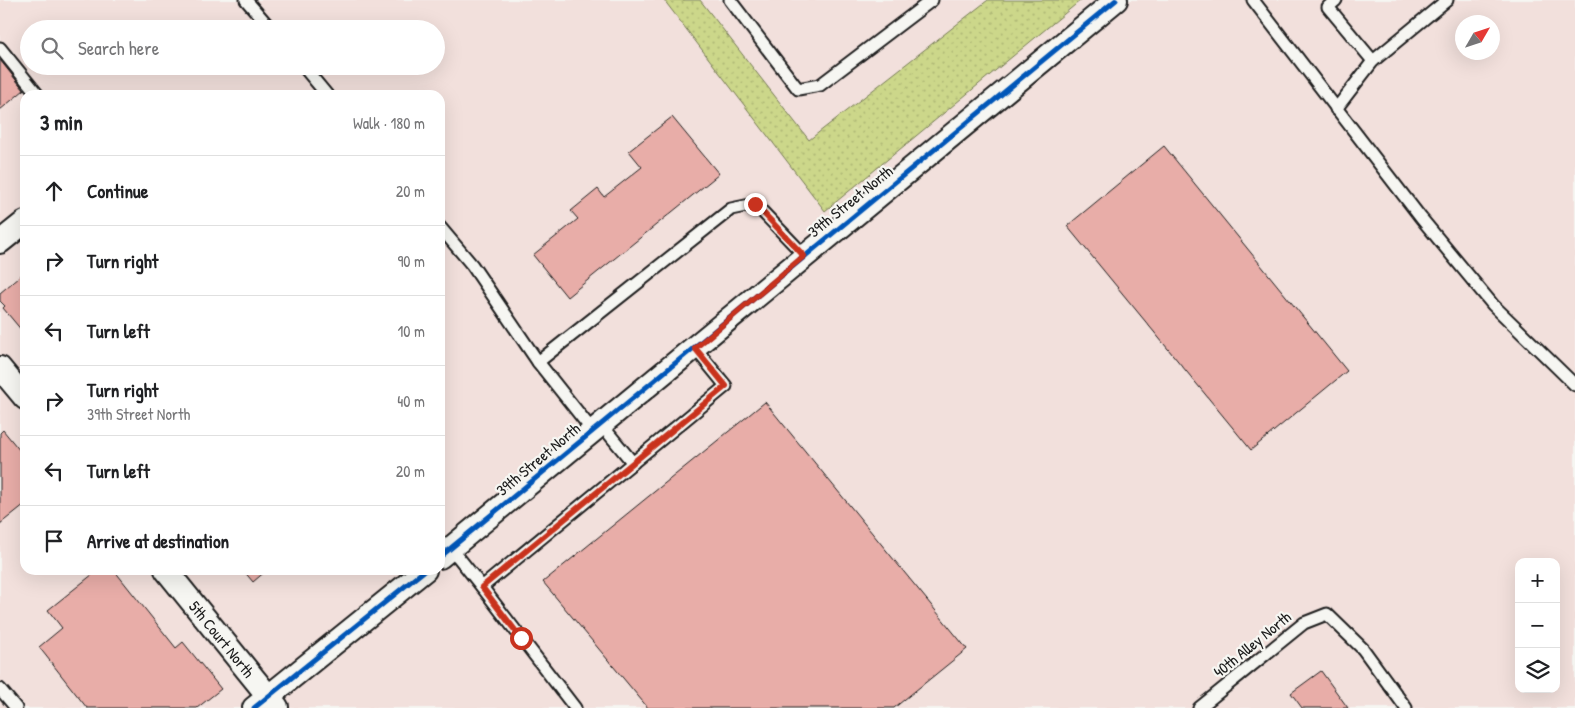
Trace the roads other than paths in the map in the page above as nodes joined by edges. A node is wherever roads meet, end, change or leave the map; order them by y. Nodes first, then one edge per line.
1 (246, 0) edge
2 (730, 0) edge
3 (932, 0) edge
4 (1116, 0) edge
5 (1253, 0) edge
6 (1336, 0) edge
7 (1447, 0) edge
8 (263, 20) edge
9 (0, 48) edge
10 (1373, 60) junction
11 (20, 73) edge
12 (22, 75) edge
13 (310, 75) edge
14 (34, 90) edge
15 (323, 90) edge
16 (1336, 109) junction
17 (20, 226) edge
18 (445, 233) edge
19 (0, 242) edge
20 (804, 256) junction
21 (695, 348) junction
22 (538, 362) junction
23 (0, 368) edge
24 (1575, 385) edge
25 (20, 392) edge
26 (596, 427) junction
27 (633, 463) junction
28 (445, 553) edge
29 (170, 575) edge
30 (419, 575) edge
31 (482, 587) junction
32 (0, 689) edge
33 (267, 704) edge
34 (16, 708) edge
35 (576, 708) edge
36 (1199, 708) edge
37 (1406, 708) edge

1 - 8 lane
2 - 3 lane
4 - 20 street, 39th Street North
5 - 16 lane
6 - 10 lane
7 - 10 lane
9 - 11 lane
10 - 16 lane
12 - 14 lane
13 - 15 lane
16 - 24 lane
17 - 19 street
18 - 22 lane
20 - 21 street, 39th Street North
20 - 22 lane
21 - 26 street, 39th Street North
21 - 27 lane
22 - 26 lane
23 - 25 street
26 - 27 lane
26 - 28 street, 39th Street North
27 - 31 lane
28 - 31 lane
29 - 33 street, 5th Court North
30 - 33 street
31 - 35 lane
32 - 34 lane
36 - 37 lane, 40th Alley North

